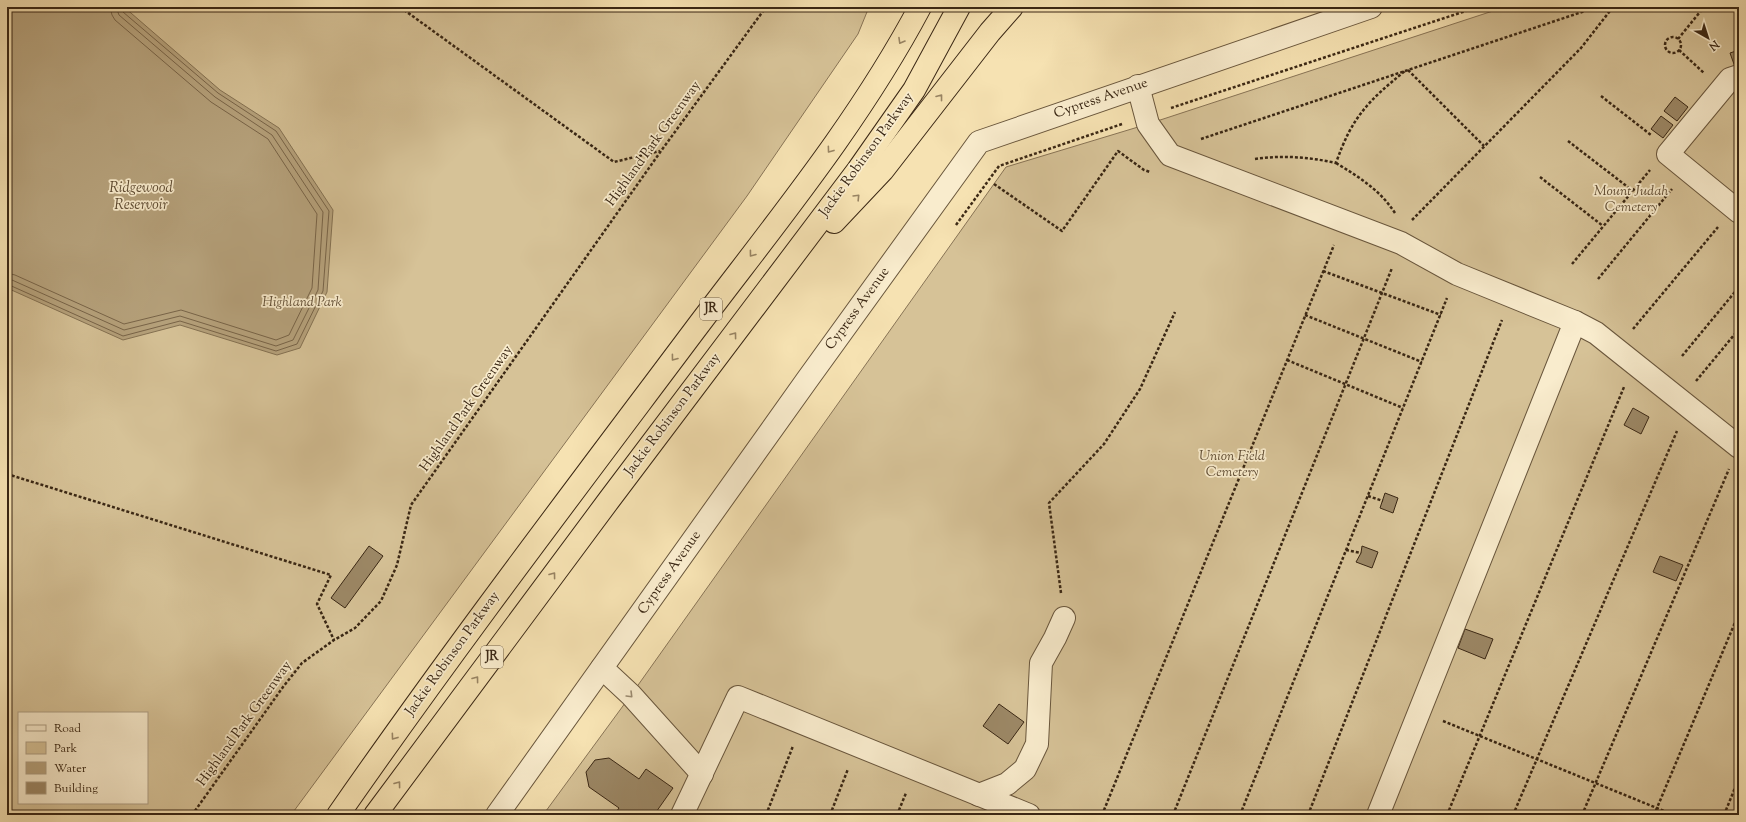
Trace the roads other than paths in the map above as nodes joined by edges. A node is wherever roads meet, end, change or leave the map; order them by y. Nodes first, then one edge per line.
1 (920, 7) edge
2 (959, 7) edge
3 (1012, 7) edge
4 (1371, 7) edge
5 (1739, 76) edge
6 (1138, 86) junction
7 (1736, 210) edge
8 (763, 296) junction
9 (1574, 322) junction
10 (1739, 447) edge
11 (1064, 618) road end
12 (602, 668) junction
13 (702, 774) junction
14 (979, 795) junction
15 (339, 812) edge
16 (500, 814) edge
17 (375, 815) edge
18 (682, 815) edge
19 (1029, 815) edge
20 (1378, 815) edge

1 -> 15 highway, Jackie Robinson Parkway / JR
2 - 8 highway, Jackie Robinson Parkway / JR
8 -> 3 highway
4 - 6 street, Cypress Avenue
5 - 7 street
6 - 9 street
6 - 12 street, Cypress Avenue
17 -> 8 highway, Jackie Robinson Parkway / JR
9 - 10 street
9 - 20 street
11 - 14 street
12 -> 13 street
12 - 16 street, Cypress Avenue
13 - 14 street
13 - 18 street
14 - 19 street

